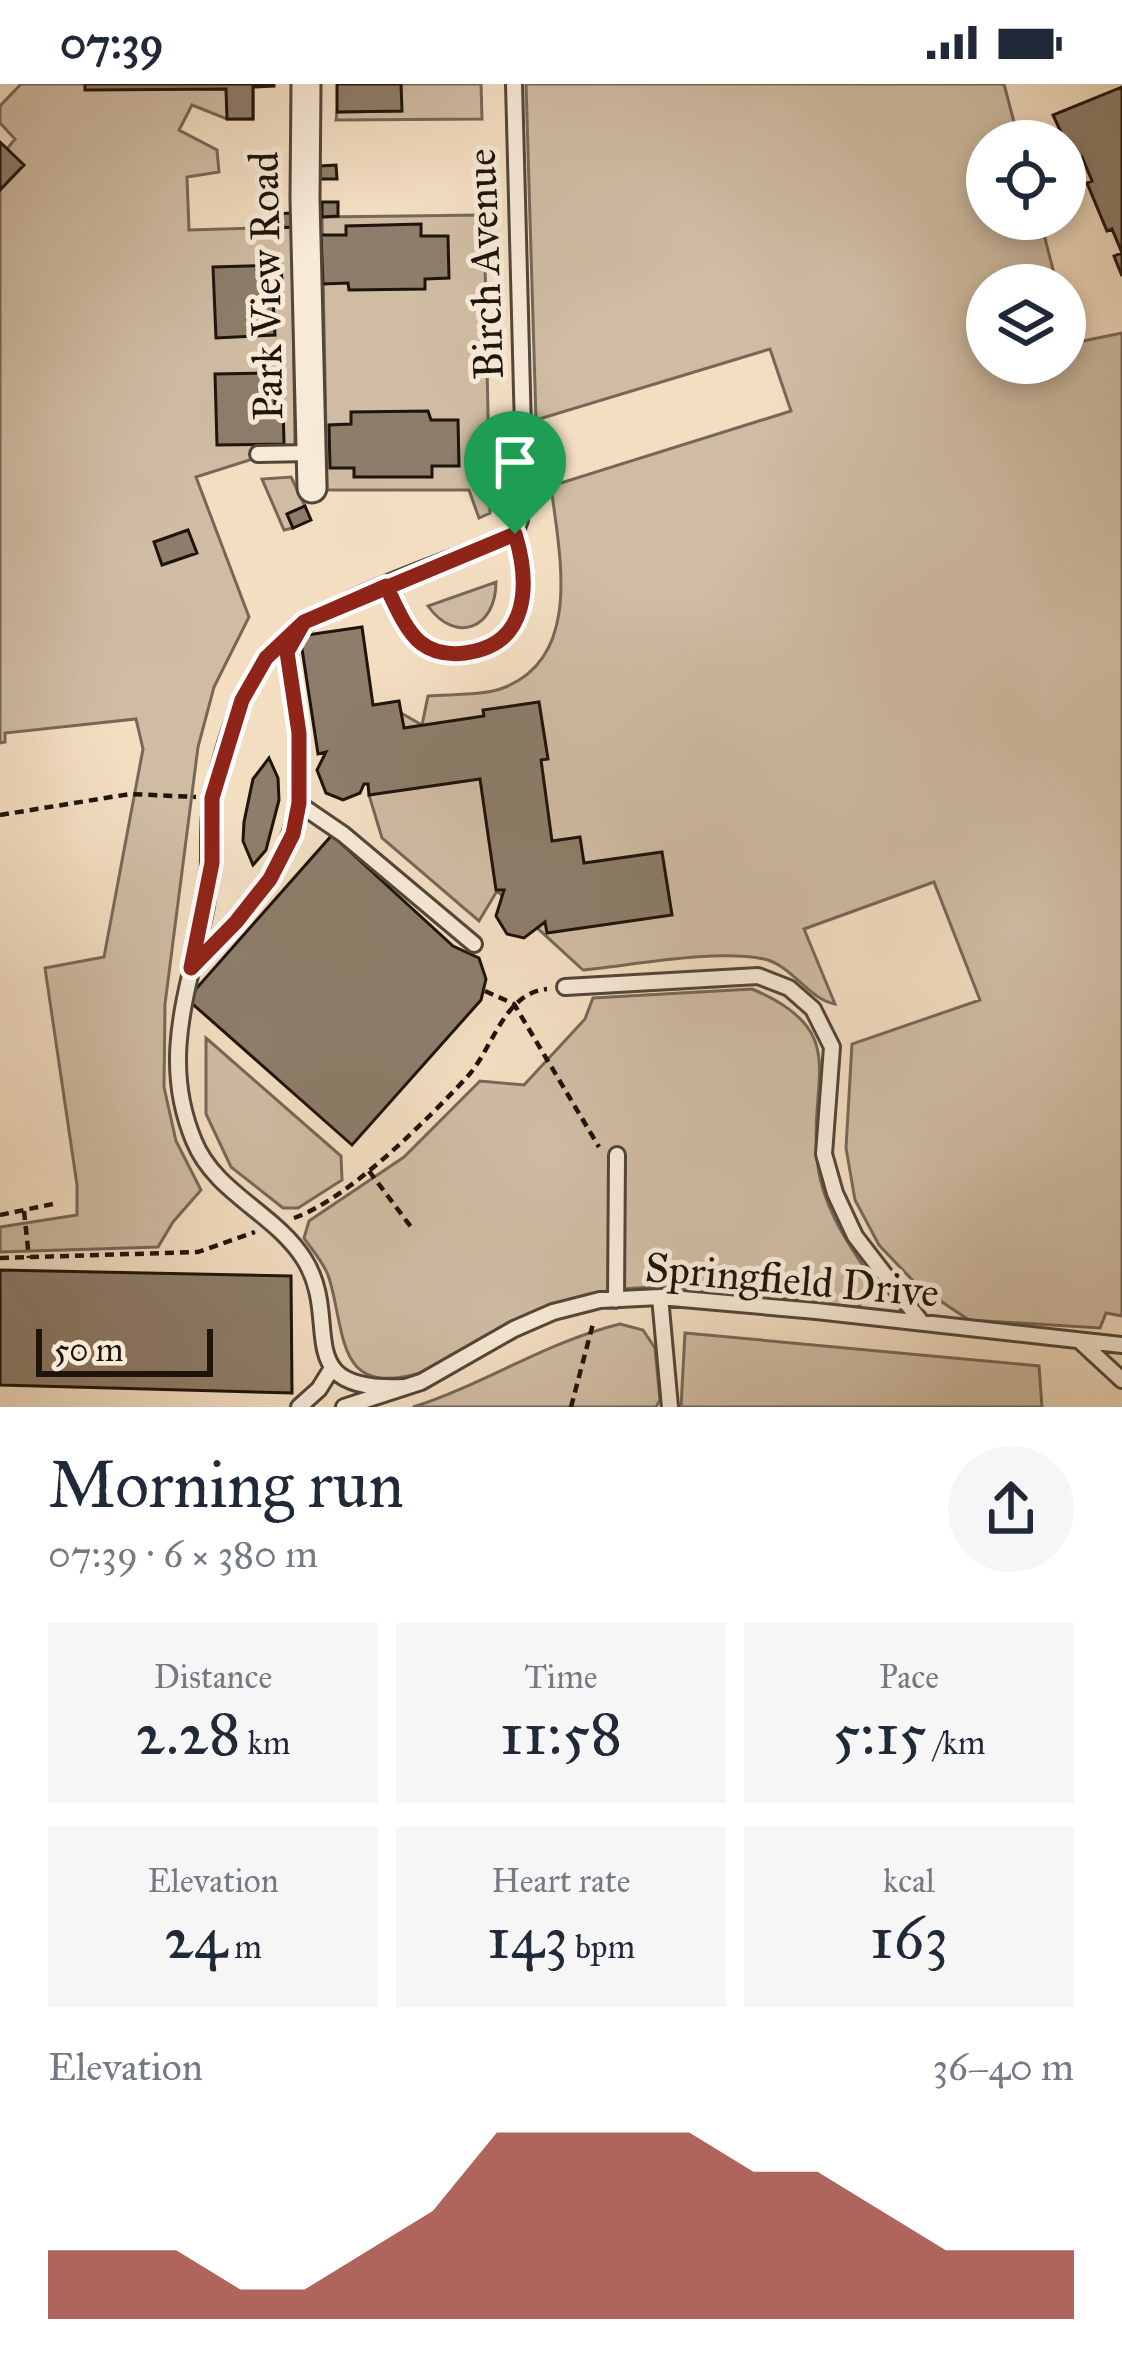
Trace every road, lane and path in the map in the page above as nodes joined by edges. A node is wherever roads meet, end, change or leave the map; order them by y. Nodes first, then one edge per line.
1 (306, 84) edge
2 (514, 84) edge
3 (310, 453) junction
4 (258, 454) dead end
5 (312, 488) dead end
6 (515, 534) junction
7 (386, 586) junction
8 (304, 622) junction
9 (212, 798) junction
10 (299, 803) junction
11 (0, 815) edge
12 (473, 944) dead end
13 (191, 968) junction
14 (565, 987) joint
15 (485, 991) dead end
16 (514, 1004) junction
17 (599, 1147) dead end
18 (617, 1155) dead end
19 (369, 1172) junction
20 (53, 1204) dead end
21 (24, 1211) junction
22 (0, 1215) edge
23 (276, 1224) junction
24 (414, 1231) dead end
25 (0, 1258) edge
26 (29, 1258) junction
27 (660, 1297) junction
28 (599, 1300) junction
29 (616, 1300) junction
30 (922, 1324) junction
31 (1078, 1341) junction
32 (1122, 1346) edge
33 (332, 1368) junction
34 (1122, 1380) edge
35 (404, 1387) junction
36 (299, 1407) edge
37 (344, 1407) edge
38 (571, 1407) edge
39 (670, 1407) edge

1 - 3 street, Park View Road
2 - 6 lane, Birch Avenue
3 - 4 lane
3 - 5 street, Park View Road
6 - 7 lane
6 - 7 lane, Birch Avenue
7 - 8 lane
8 - 9 lane
8 - 10 lane
9 - 11 path
9 - 13 lane
10 - 12 lane
10 - 13 lane
13 - 23 lane
14 - 16 path
14 - 30 lane
15 - 16 path
16 - 17 path
16 - 19 path
18 - 29 lane
19 - 23 path
19 - 24 path
20 - 21 path
21 - 22 path
21 - 26 path
23 - 26 path
23 - 33 lane
25 - 26 path
27 - 29 lane, Springfield Drive
27 - 30 lane, Springfield Drive
27 - 39 lane
28 - 29 lane, Springfield Drive
28 - 35 lane, Springfield Drive
28 - 38 path
30 - 31 lane, Springfield Drive
31 - 32 lane, Springfield Drive
31 - 34 lane
33 - 35 lane
33 - 36 lane
35 - 37 lane, Springfield Drive

